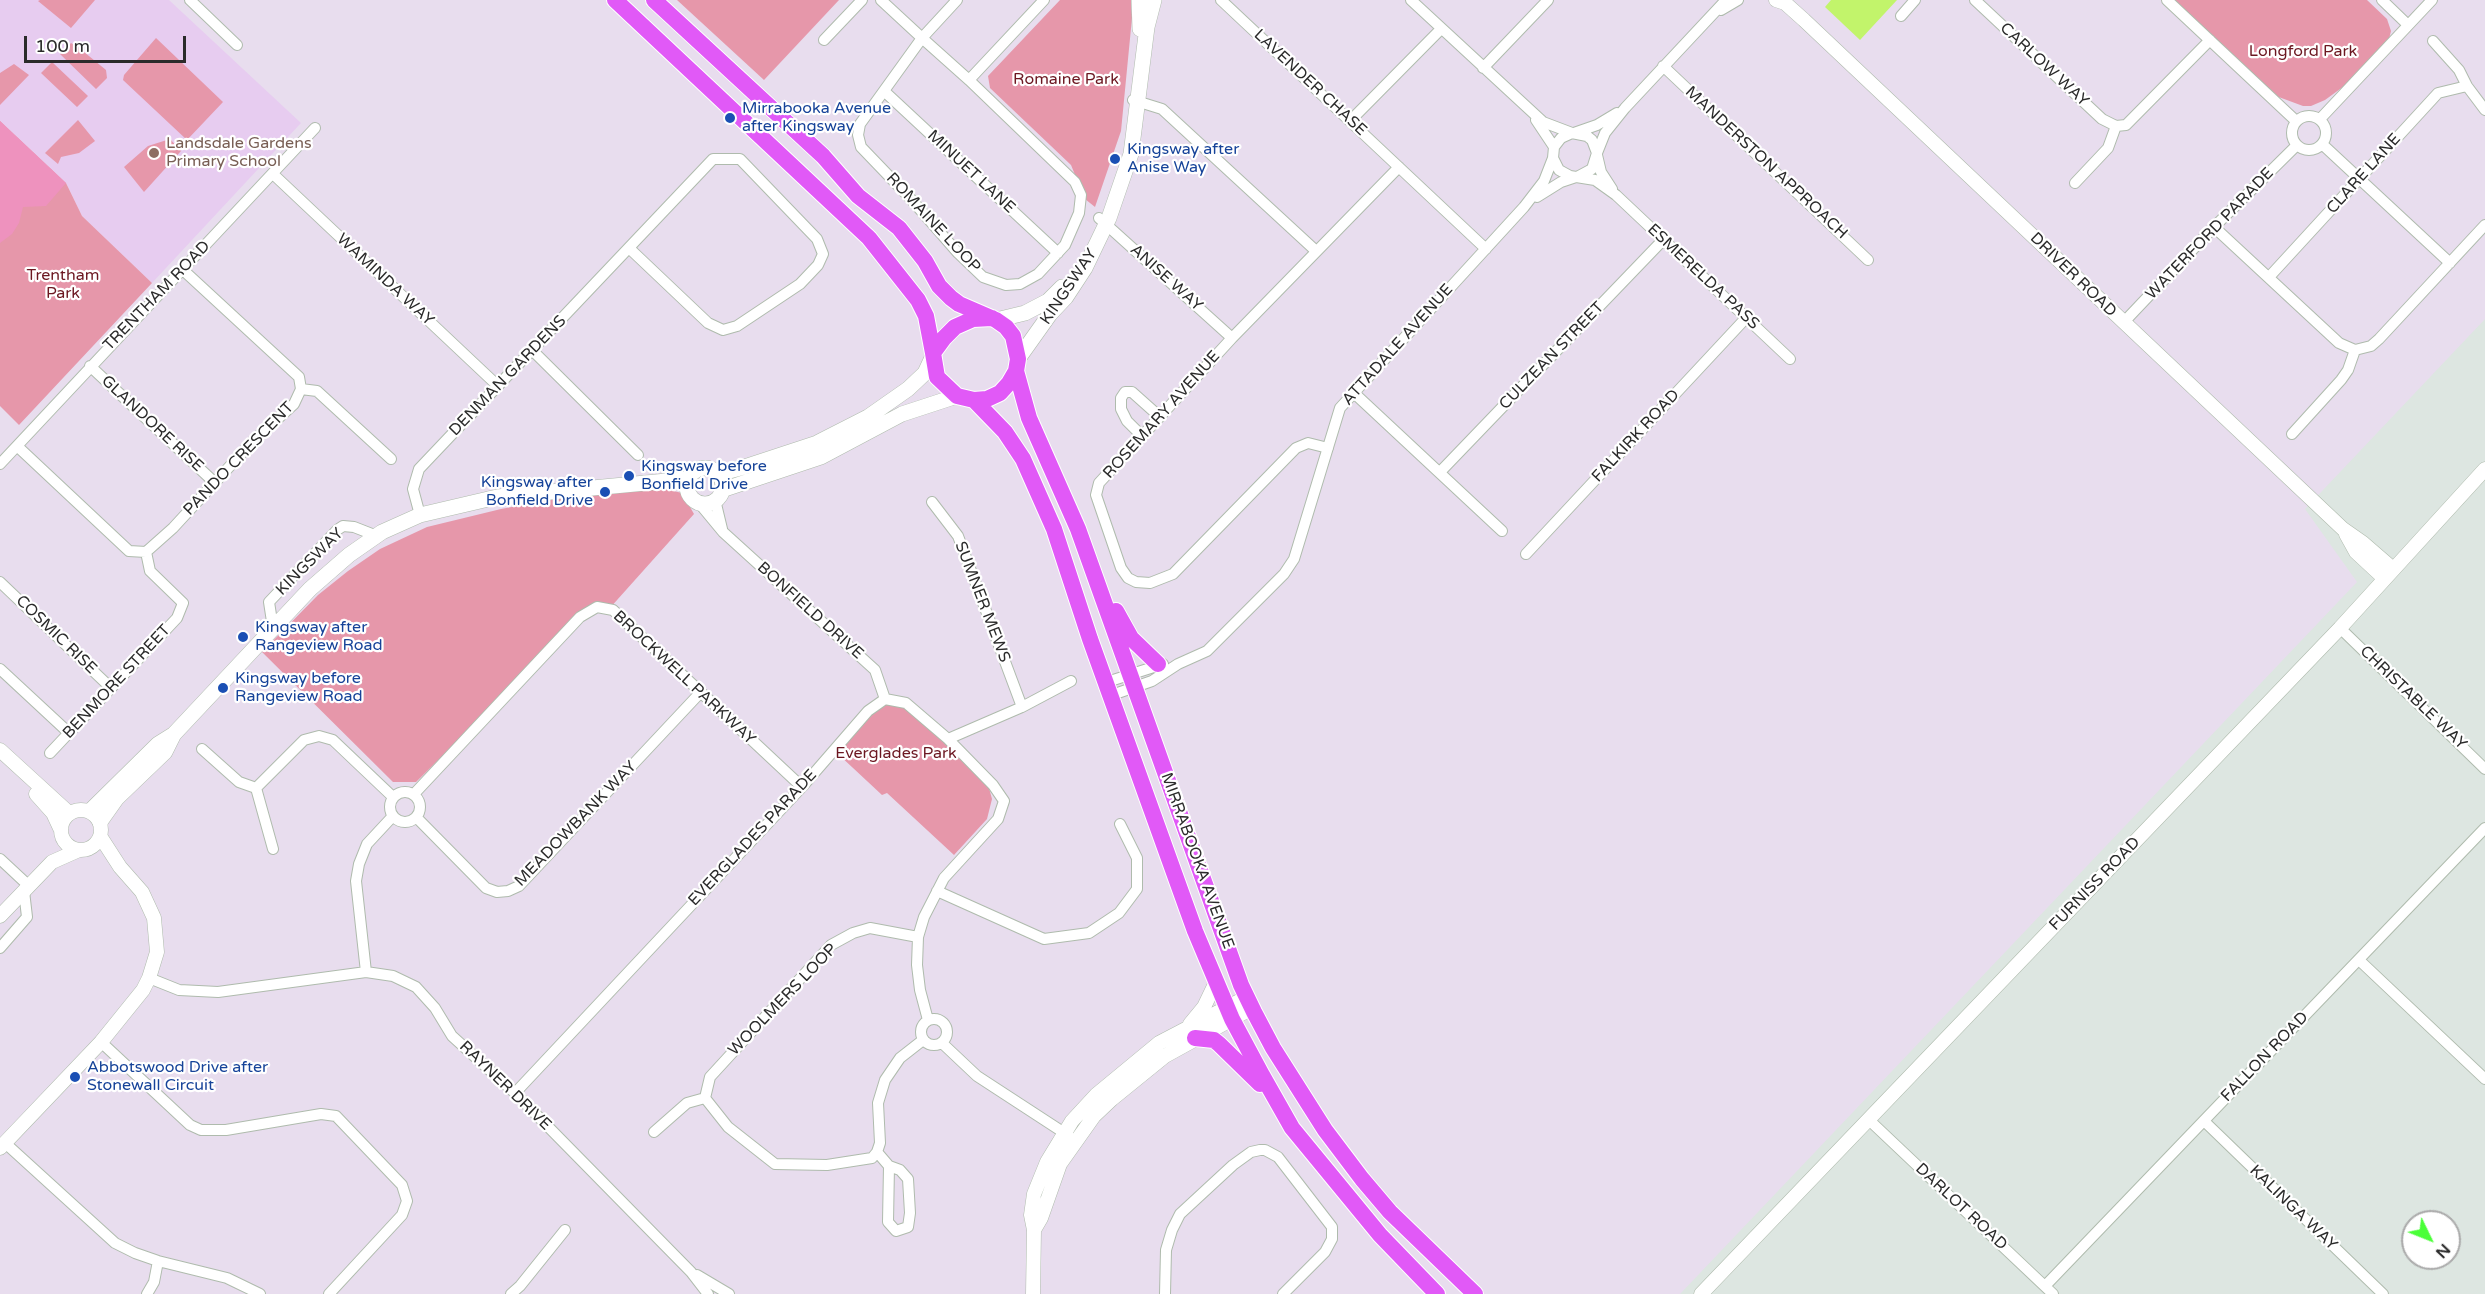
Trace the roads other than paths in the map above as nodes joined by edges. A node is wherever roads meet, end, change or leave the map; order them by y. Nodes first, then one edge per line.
1 (190, 0) edge
2 (615, 0) edge
3 (654, 0) edge
4 (862, 0) edge
5 (881, 0) edge
6 (957, 0) edge
7 (1044, 0) edge
8 (1139, 0) edge
9 (1154, 0) edge
10 (1221, 0) edge
11 (1411, 0) edge
12 (1548, 0) edge
13 (1726, 0) edge
14 (1738, 0) edge
15 (1776, 0) edge
16 (1791, 0) edge
17 (1915, 0) edge
18 (1975, 0) edge
19 (2167, 0) edge
20 (2382, 0) edge
21 (2432, 0) edge
22 (1710, 15) junction
23 (1900, 16) dead end
24 (1804, 20) junction
25 (2408, 25) junction
26 (1441, 29) junction
27 (922, 38) junction
28 (824, 40) dead end
29 (2210, 40) junction
30 (2433, 41) dead end
31 (237, 45) dead end
32 (1663, 66) junction
33 (1484, 68) junction
34 (969, 80) junction
35 (2467, 86) junction
36 (884, 91) junction
37 (1135, 101) junction
38 (1527, 108) junction
39 (1624, 108) junction
40 (2485, 110) edge
41 (2320, 119) junction
42 (1351, 120) junction
43 (2296, 121) junction
44 (2116, 126) junction
45 (315, 128) dead end
46 (1572, 133) junction
47 (2322, 144) junction
48 (2297, 145) junction
49 (1554, 153) junction
50 (1597, 154) junction
51 (1399, 167) junction
52 (273, 174) junction
53 (1578, 177) junction
54 (2360, 178) junction
55 (2075, 183) dead end
56 (1616, 195) junction
57 (1524, 207) junction
58 (1103, 222) junction
59 (2485, 225) edge
60 (2214, 227) junction
61 (1663, 240) junction
62 (630, 249) junction
63 (1486, 249) junction
64 (1316, 251) junction
65 (1058, 253) junction
66 (1868, 260) dead end
67 (2450, 263) junction
68 (182, 269) junction
69 (2270, 276) junction
70 (1746, 318) junction
71 (994, 319) junction
72 (2123, 323) junction
73 (1232, 338) junction
74 (2355, 350) junction
75 (532, 351) junction
76 (933, 356) junction
77 (1791, 359) dead end
78 (1017, 365) junction
79 (90, 366) junction
80 (498, 386) junction
81 (301, 389) junction
82 (1354, 393) junction
83 (965, 398) junction
84 (1160, 417) junction
85 (2292, 434) dead end
86 (1142, 436) junction
87 (17, 446) junction
88 (1328, 448) junction
89 (638, 455) dead end
90 (391, 459) dead end
91 (0, 464) edge
92 (2485, 469) edge
93 (1440, 472) junction
94 (718, 474) junction
95 (214, 482) junction
96 (688, 485) junction
97 (719, 495) junction
98 (932, 502) dead end
99 (699, 503) junction
100 (420, 515) junction
101 (1502, 531) dead end
102 (723, 532) junction
103 (377, 536) junction
104 (146, 552) junction
105 (1526, 554) dead end
106 (1094, 574) junction
107 (2388, 574) junction
108 (0, 582) edge
109 (273, 628) junction
110 (2340, 628) junction
111 (1158, 664) junction
112 (1178, 664) junction
113 (0, 669) edge
114 (1071, 681) dead end
115 (1132, 681) junction
116 (111, 688) junction
117 (1109, 688) junction
118 (700, 693) junction
119 (885, 699) junction
120 (1022, 707) junction
121 (69, 733) junction
122 (948, 739) junction
123 (202, 749) dead end
124 (0, 750) edge
125 (50, 753) dead end
126 (0, 760) edge
127 (2485, 769) edge
128 (802, 787) junction
129 (256, 788) junction
130 (414, 794) junction
131 (393, 797) junction
132 (69, 813) junction
133 (393, 816) junction
134 (417, 818) junction
135 (97, 823) junction
136 (1120, 824) dead end
137 (2485, 828) edge
138 (61, 832) junction
139 (84, 849) junction
140 (273, 849) dead end
141 (0, 860) edge
142 (52, 862) junction
143 (120, 867) junction
144 (26, 888) junction
145 (937, 891) junction
146 (0, 916) edge
147 (918, 937) junction
148 (0, 948) edge
149 (2359, 960) junction
150 (366, 972) junction
151 (149, 978) junction
152 (1216, 982) junction
153 (1249, 1002) junction
154 (1230, 1012) junction
155 (928, 1020) junction
156 (1191, 1033) junction
157 (923, 1040) junction
158 (101, 1042) junction
159 (942, 1043) junction
160 (2485, 1079) edge
161 (515, 1093) junction
162 (705, 1098) junction
163 (1277, 1102) junction
164 (1869, 1119) junction
165 (2204, 1121) junction
166 (654, 1132) dead end
167 (1070, 1137) junction
168 (2, 1145) edge
169 (878, 1152) junction
170 (889, 1166) junction
171 (566, 1230) dead end
172 (158, 1261) junction
173 (691, 1272) junction
174 (524, 1290) edge
175 (2049, 1290) edge
176 (147, 1294) edge
177 (260, 1294) edge
178 (329, 1294) edge
179 (512, 1294) edge
180 (708, 1294) edge
181 (729, 1294) edge
182 (1033, 1294) edge
183 (1165, 1294) edge
184 (1283, 1294) edge
185 (1437, 1294) edge
186 (1475, 1294) edge
187 (1701, 1294) edge
188 (2383, 1294) edge

1 - 31 street
2 - 76 main road
3 - 71 main road
4 - 28 street
5 - 27 street, ROMAINE LOOP
6 - 27 street
7 - 34 street
8 - 37 main road, KINGSWAY
9 - 37 main road, KINGSWAY
10 - 42 street, LAVENDER CHASE
11 - 26 street
12 - 33 street
13 - 22 street
14 - 22 street
15 - 24 street, DRIVER ROAD
16 - 24 street, DRIVER ROAD
17 - 23 street
18 - 44 street, CARLOW WAY
19 - 29 street
20 - 25 street
21 - 25 street
22 - 32 street
24 - 72 street, DRIVER ROAD
25 - 41 street
26 - 33 street
26 - 42 street
27 - 34 street, ROMAINE LOOP
27 - 36 street, ROMAINE LOOP
29 - 43 street
29 - 44 street
30 - 35 street
32 - 39 street
32 - 66 street, MANDERSTON APPROACH
33 - 38 street
34 - 65 street, ROMAINE LOOP
35 - 40 street
35 - 54 street, CLARE LANE
36 - 65 street, MINUET LANE
36 - 65 street, ROMAINE LOOP
37 - 58 main road, KINGSWAY
37 - 64 street
38 - 46 street
38 - 49 street
39 - 46 street
39 - 50 street
41 - 43 street
41 - 47 street
42 - 51 street, LAVENDER CHASE
43 - 48 street
44 - 55 street
45 - 52 street, TRENTHAM ROAD
46 - 49 street
46 - 50 street
47 - 48 street
47 - 54 street
48 - 60 street, WATERFORD PARADE
49 - 53 street
49 - 57 street, ATTADALE AVENUE
50 - 53 street
50 - 56 street, ESMERELDA PASS
51 - 63 street, LAVENDER CHASE
51 - 64 street, ROSEMARY AVENUE
52 - 68 street, TRENTHAM ROAD
52 - 80 street, WAMINDA WAY
53 - 56 street, ESMERELDA PASS
53 - 57 street, ATTADALE AVENUE
54 - 67 street
54 - 69 street, CLARE LANE
56 - 61 street, ESMERELDA PASS
57 - 63 street, ATTADALE AVENUE
58 - 71 main road, KINGSWAY
58 - 73 street, ANISE WAY
58 - 78 main road, KINGSWAY
59 - 67 street
60 - 69 street
60 - 72 street, WATERFORD PARADE
61 - 70 street, ESMERELDA PASS
61 - 93 street, CULZEAN STREET
62 - 62 street, DENMAN GARDENS
62 - 75 street, DENMAN GARDENS
63 - 82 street, ATTADALE AVENUE
64 - 73 street, ROSEMARY AVENUE
67 - 74 street
68 - 79 street, TRENTHAM ROAD
68 - 81 street, PANDO CRESCENT
69 - 74 street
70 - 77 street, ESMERELDA PASS
70 - 105 street, FALKIRK ROAD
71 - 76 main road
71 - 78 main road
72 - 107 street, DRIVER ROAD
73 - 84 street, ROSEMARY AVENUE
74 - 85 street
75 - 80 street, DENMAN GARDENS
75 - 89 street
76 - 83 main road
76 - 94 main road
78 - 83 main road
78 - 106 main road, MIRRABOOKA AVENUE
79 - 87 street, TRENTHAM ROAD
79 - 95 street, GLANDORE RISE
80 - 100 street, DENMAN GARDENS
81 - 90 street, PANDO CRESCENT
81 - 95 street, PANDO CRESCENT
82 - 88 street, ATTADALE AVENUE
82 - 93 street
83 - 97 main road
83 - 117 main road, MIRRABOOKA AVENUE
84 - 86 street, ROSEMARY AVENUE
84 - 86 street
86 - 88 street, ROSEMARY AVENUE
87 - 91 street, TRENTHAM ROAD
87 - 104 street
88 - 112 street, ATTADALE AVENUE
92 - 107 street, FURNISS ROAD
93 - 101 street
94 - 96 main road
94 - 97 main road
95 - 104 street, PANDO CRESCENT
96 - 99 main road
96 - 100 main road, KINGSWAY
97 - 99 main road
97 - 102 street
98 - 120 street, SUMNER MEWS
99 - 102 street, BONFIELD DRIVE
100 - 103 main road, KINGSWAY
102 - 119 street, BONFIELD DRIVE
103 - 109 main road, KINGSWAY
103 - 109 street, KINGSWAY
104 - 116 street, BENMORE STREET
106 - 111 main road
106 - 115 main road, MIRRABOOKA AVENUE
107 - 110 street, FURNISS ROAD
108 - 116 street, COSMIC RISE
109 - 135 main road, KINGSWAY
110 - 127 street, CHRISTABLE WAY
110 - 164 street, FURNISS ROAD
111 - 112 street, ATTADALE AVENUE
111 - 115 street, ATTADALE AVENUE
112 - 115 street, ATTADALE AVENUE
113 - 121 street
114 - 120 street
115 - 117 street, ATTADALE AVENUE
115 - 153 main road, MIRRABOOKA AVENUE
116 - 121 street, BENMORE STREET
117 - 152 main road, MIRRABOOKA AVENUE
118 - 128 street, BROCKWELL PARKWAY
118 - 130 street, BROCKWELL PARKWAY
118 - 134 street, MEADOWBANK WAY
119 - 122 street
119 - 128 street, EVERGLADES PARADE
120 - 122 street
121 - 125 street, BENMORE STREET
122 - 145 street
123 - 129 street
124 - 132 street
126 - 138 street
128 - 161 street, EVERGLADES PARADE
129 - 131 street
129 - 140 street
130 - 131 street
130 - 134 street
131 - 133 street
132 - 135 street
132 - 138 street
133 - 134 street
133 - 150 street
135 - 139 street
135 - 143 street
136 - 145 street
137 - 149 street, FALLON ROAD
138 - 139 street
138 - 142 street
139 - 142 street
139 - 143 street
141 - 144 street
142 - 144 street
143 - 151 street
144 - 146 street
144 - 148 street
145 - 147 street
147 - 155 street
147 - 162 street, WOOLMERS LOOP
149 - 160 street
149 - 165 street, FALLON ROAD
150 - 151 street, RAYNER DRIVE
150 - 161 street, RAYNER DRIVE
151 - 158 street
152 - 154 main road, MIRRABOOKA AVENUE
152 - 156 street
153 - 154 street
153 - 186 main road, MIRRABOOKA AVENUE
154 - 156 street
154 - 163 main road, MIRRABOOKA AVENUE
155 - 157 street
155 - 159 street
156 - 163 main road
156 - 167 street
157 - 159 street
157 - 169 street
158 - 168 street
158 - 178 street
159 - 167 street
161 - 173 street, RAYNER DRIVE
162 - 166 street
162 - 169 street
163 - 185 main road, MIRRABOOKA AVENUE
164 - 175 street, DARLOT ROAD
164 - 187 street, FURNISS ROAD
165 - 175 street, FALLON ROAD
165 - 188 street, KALINGA WAY
167 - 182 street
168 - 172 street
169 - 170 street
170 - 170 street
171 - 174 street
172 - 176 street
172 - 177 street
173 - 180 street, RAYNER DRIVE
173 - 181 street, RAYNER DRIVE
174 - 179 street
183 - 184 street

